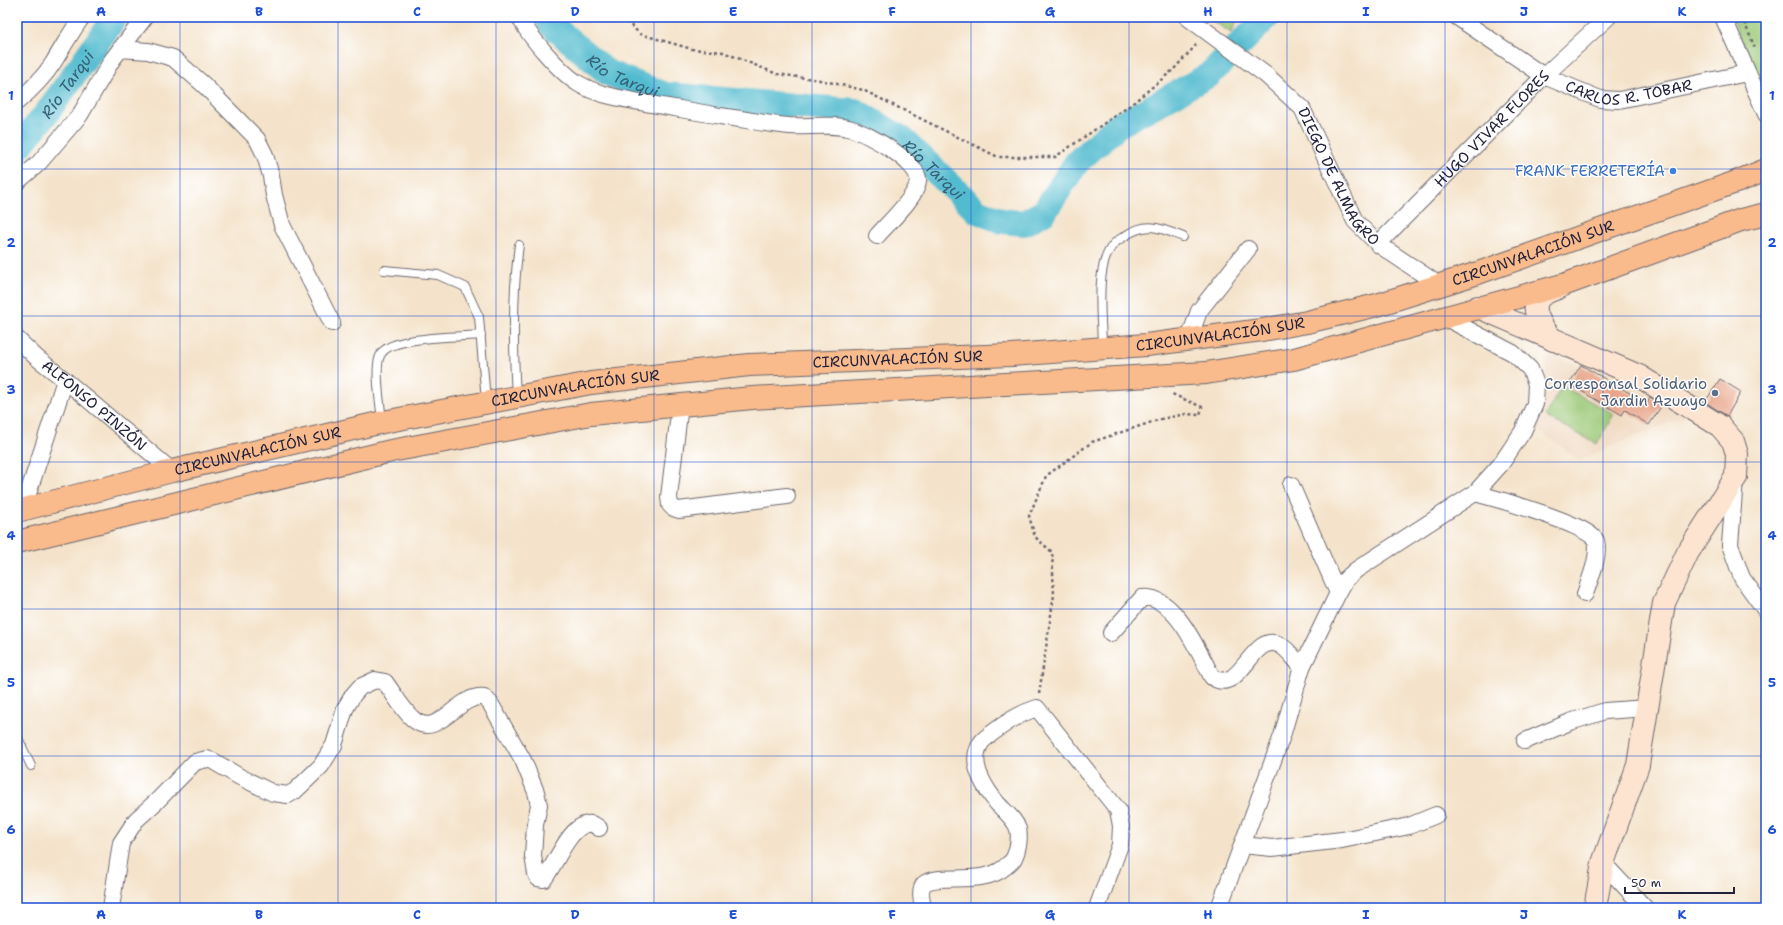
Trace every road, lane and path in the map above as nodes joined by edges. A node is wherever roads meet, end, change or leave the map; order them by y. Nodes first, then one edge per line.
1 (145, 17) edge
2 (520, 17) edge
3 (622, 17) edge
4 (1187, 17) edge
5 (1457, 17) edge
6 (1608, 17) edge
7 (1723, 17) edge
8 (1742, 17) edge
9 (78, 19) edge
10 (1208, 31) junction
11 (120, 49) junction
12 (1757, 52) dead end
13 (1747, 73) junction
14 (1544, 76) junction
15 (17, 102) edge
16 (1766, 114) edge
17 (1766, 170) edge
18 (17, 182) edge
19 (1766, 214) edge
20 (878, 236) dead end
21 (1183, 237) dead end
22 (1378, 244) junction
23 (519, 245) dead end
24 (1248, 249) dead end
25 (384, 270) dead end
26 (1566, 284) junction
27 (1438, 286) junction
28 (1478, 307) junction
29 (1444, 317) junction
30 (332, 323) dead end
31 (481, 335) junction
32 (17, 339) edge
33 (1189, 339) junction
34 (1553, 340) junction
35 (1102, 348) junction
36 (65, 380) junction
37 (1169, 392) dead end
38 (516, 396) junction
39 (486, 402) junction
40 (680, 405) junction
41 (382, 422) junction
42 (172, 471) junction
43 (1736, 477) junction
44 (1291, 485) dead end
45 (1475, 493) junction
46 (787, 496) dead end
47 (20, 510) edge
48 (17, 542) edge
49 (1338, 592) junction
50 (1586, 594) dead end
51 (1766, 611) edge
52 (1111, 634) dead end
53 (1302, 667) junction
54 (1037, 708) junction
55 (1647, 708) junction
56 (17, 736) edge
57 (1525, 741) dead end
58 (31, 766) dead end
59 (1436, 815) dead end
60 (599, 828) dead end
61 (1242, 845) junction
62 (1603, 863) junction
63 (111, 908) edge
64 (923, 908) edge
65 (1097, 908) edge
66 (1219, 908) edge
67 (1594, 908) edge
68 (1645, 908) edge

1 - 11 street
2 - 20 street
3 - 10 path
4 - 10 street, DIEGO DE ALMAGRO
5 - 14 street, CARLOS R. TOBAR
6 - 14 street, HUGO VIVAR FLORES
7 - 13 street
8 - 12 path
9 - 15 street
10 - 22 street, DIEGO DE ALMAGRO
11 - 18 street
11 - 30 street
13 - 14 street, CARLOS R. TOBAR
13 - 16 street
14 - 22 street, HUGO VIVAR FLORES
17 - 27 highway, CIRCUNVALACIÓN SUR
19 - 26 highway, CIRCUNVALACIÓN SUR
21 - 35 lane
22 - 27 street, DIEGO DE ALMAGRO
23 - 38 lane
24 - 33 street
25 - 31 lane
26 - 28 highway, CIRCUNVALACIÓN SUR
26 - 34 street
27 - 33 highway, CIRCUNVALACIÓN SUR
28 - 29 highway, CIRCUNVALACIÓN SUR
28 - 34 street
29 - 40 highway, CIRCUNVALACIÓN SUR
29 - 45 street
31 - 39 lane
31 - 41 lane
32 - 36 street, ALFONSO PINZÓN
33 - 35 highway, CIRCUNVALACIÓN SUR
34 - 43 street
35 - 38 highway, CIRCUNVALACIÓN SUR
36 - 42 street, ALFONSO PINZÓN
36 - 47 street
37 - 54 path
38 - 39 highway, CIRCUNVALACIÓN SUR
39 - 41 highway, CIRCUNVALACIÓN SUR
40 - 46 street
40 - 48 highway, CIRCUNVALACIÓN SUR
41 - 42 highway, CIRCUNVALACIÓN SUR
42 - 47 highway, CIRCUNVALACIÓN SUR
43 - 51 street
43 - 55 street
44 - 49 street
45 - 49 street
45 - 50 street
49 - 53 street
52 - 53 street
53 - 61 street
54 - 64 street
54 - 65 street
55 - 57 street
55 - 62 street
56 - 58 lane
59 - 61 street
60 - 63 street
61 - 66 street
62 - 67 street
62 - 68 street

